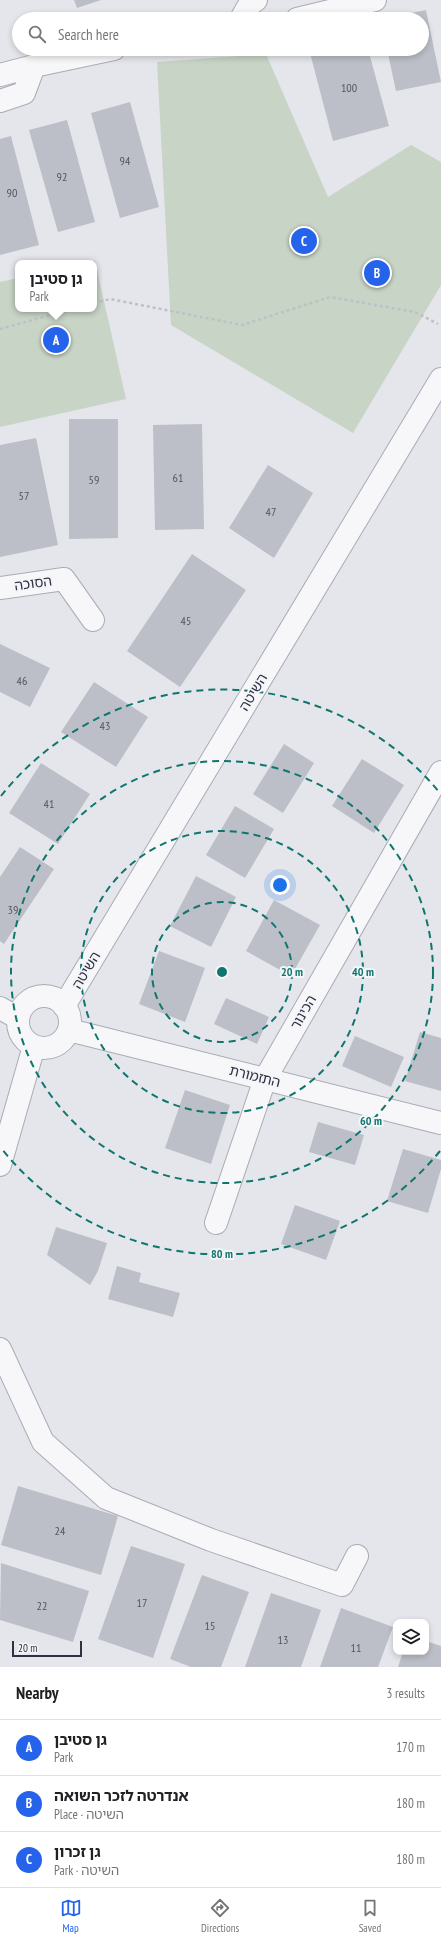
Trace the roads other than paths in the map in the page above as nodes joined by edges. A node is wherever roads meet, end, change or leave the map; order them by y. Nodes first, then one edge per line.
1 (256, 0) edge
2 (375, 0) edge
3 (245, 12) edge
4 (326, 12) edge
5 (81, 56) edge
6 (34, 66) junction
7 (0, 75) edge
8 (0, 101) edge
9 (441, 378) edge
10 (0, 588) edge
11 (93, 620) dead end
12 (441, 772) edge
13 (64, 1006) junction
14 (9, 1013) edge
15 (69, 1030) junction
16 (34, 1046) junction
17 (265, 1078) junction
18 (441, 1123) edge
19 (0, 1165) edge
20 (216, 1223) dead end
21 (0, 1349) edge
22 (357, 1556) dead end

1 - 3 street
2 - 4 street
5 - 6 street
6 - 7 street
6 - 8 street
9 - 13 street, השיטה
10 - 11 street, הסוכה
12 - 17 street, הכינור
13 - 14 street
13 - 15 street
14 - 16 street
15 - 16 street
15 - 17 street, התזמורת
16 - 19 street
17 - 18 street, התזמורת
17 - 20 street, הכינור
21 - 22 street

